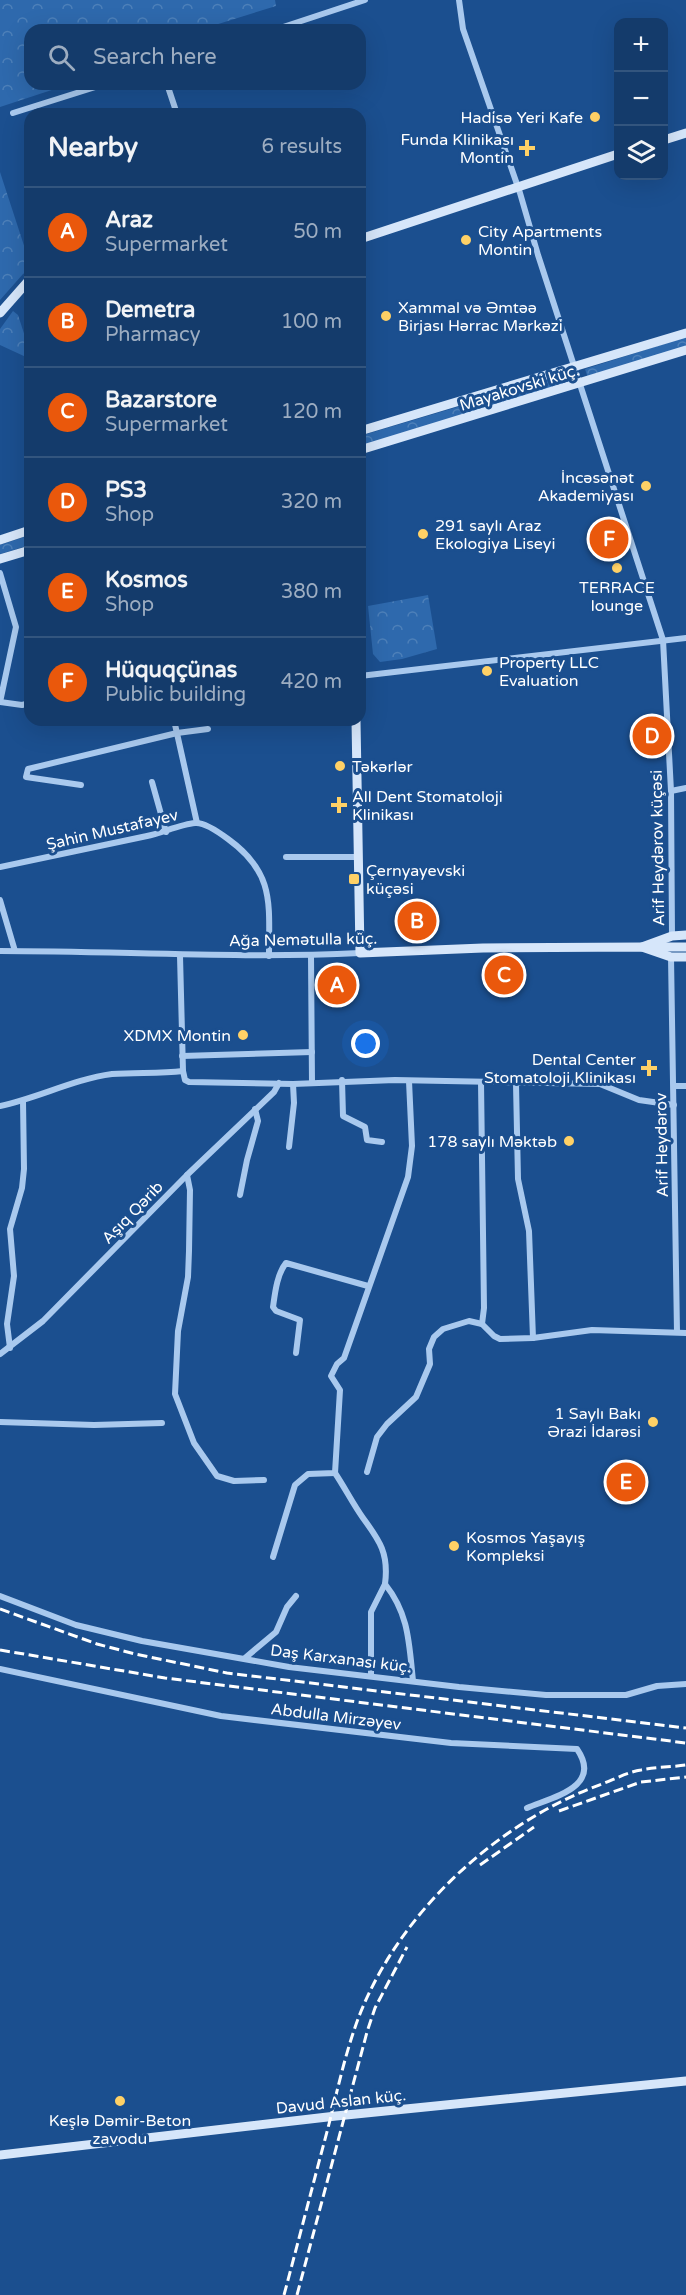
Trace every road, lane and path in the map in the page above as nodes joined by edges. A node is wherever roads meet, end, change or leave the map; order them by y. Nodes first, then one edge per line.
1 (365, 0) edge
2 (459, 0) edge
3 (292, 24) edge
4 (86, 90) edge
5 (169, 90) edge
6 (29, 108) edge
7 (175, 108) edge
8 (24, 110) edge
9 (13, 113) dead end
10 (686, 133) edge
11 (668, 138) edge
12 (614, 155) edge
13 (518, 188) junction
14 (366, 237) edge
15 (24, 286) edge
16 (0, 313) edge
17 (686, 333) edge
18 (686, 350) edge
19 (575, 367) junction
20 (581, 384) junction
21 (366, 429) edge
22 (366, 448) edge
23 (24, 532) edge
24 (0, 540) edge
25 (24, 552) edge
26 (0, 560) edge
27 (0, 573) edge
28 (686, 638) edge
29 (663, 640) junction
30 (366, 675) edge
31 (0, 702) edge
32 (24, 704) edge
33 (175, 726) edge
34 (356, 726) edge
35 (208, 729) dead end
36 (177, 733) junction
37 (152, 782) dead end
38 (81, 785) dead end
39 (686, 788) edge
40 (671, 791) junction
41 (197, 823) junction
42 (166, 832) junction
43 (286, 857) dead end
44 (359, 857) junction
45 (0, 867) edge
46 (0, 900) edge
47 (686, 935) edge
48 (672, 936) junction
49 (642, 947) junction
50 (686, 947) edge
51 (0, 951) edge
52 (15, 951) junction
53 (360, 953) junction
54 (180, 956) junction
55 (269, 956) junction
56 (311, 956) junction
57 (671, 957) junction
58 (686, 957) edge
59 (312, 1052) junction
60 (182, 1056) junction
61 (183, 1071) junction
62 (342, 1080) junction
63 (409, 1081) junction
64 (312, 1082) junction
65 (481, 1082) junction
66 (279, 1083) junction
67 (293, 1084) junction
68 (516, 1084) junction
69 (674, 1086) junction
70 (686, 1086) edge
71 (23, 1101) junction
72 (674, 1105) junction
73 (0, 1106) edge
74 (255, 1109) junction
75 (382, 1142) dead end
76 (289, 1147) dead end
77 (188, 1175) junction
78 (240, 1195) dead end
79 (368, 1286) junction
80 (483, 1324) junction
81 (677, 1332) junction
82 (686, 1333) edge
83 (533, 1338) junction
84 (10, 1348) junction
85 (296, 1353) dead end
86 (0, 1354) edge
87 (0, 1422) edge
88 (162, 1423) dead end
89 (367, 1472) dead end
90 (335, 1473) junction
91 (264, 1480) dead end
92 (273, 1557) dead end
93 (385, 1584) junction
94 (0, 1596) edge
95 (296, 1596) dead end
96 (245, 1658) junction
97 (0, 1669) edge
98 (370, 1676) junction
99 (413, 1681) junction
100 (686, 1684) edge
101 (527, 1808) dead end
102 (686, 2081) edge
103 (0, 2155) edge

1 - 3 street
2 - 13 street, Arif Heydərov küçəsi
4 - 6 street
5 - 7 street
8 - 9 street
10 - 11 street
12 - 13 street
13 - 14 street
13 - 19 street, Arif Heydərov küçəsi
15 - 16 street
17 - 19 street, Mayakovski küç.
18 - 20 street, Mayakovski küç.
19 - 20 street, Arif Heydərov küçəsi
19 - 21 street, Mayakovski küç.
20 - 22 street, Mayakovski küç.
20 - 29 street, Arif Heydərov küçəsi
23 - 24 street
25 - 26 street
27 - 31 street
28 - 29 street
29 - 30 street
29 - 40 street, Arif Heydərov küçəsi
31 - 32 street
33 - 36 street
34 - 44 street
35 - 36 street
36 - 38 street
36 - 41 street
37 - 42 street
39 - 40 street
40 - 48 street, Arif Heydərov küçəsi
41 - 42 street, Şahin Mustafayev
41 - 55 street, Şahin Mustafayev
42 - 45 street, Şahin Mustafayev
43 - 44 street
44 - 53 street
46 - 52 street
47 - 48 street, Ağa Nemətulla küç.
48 - 49 street, Ağa Nemətulla küç.
49 - 50 street
49 - 53 street, Ağa Nemətulla küç.
49 - 57 street, Ağa Nemətulla küç.
51 - 52 street, Ağa Nemətulla küç.
52 - 54 street, Ağa Nemətulla küç.
53 - 56 street, Ağa Nemətulla küç.
54 - 55 street, Ağa Nemətulla küç.
54 - 60 street
55 - 56 street, Ağa Nemətulla küç.
56 - 59 street
57 - 58 street, Ağa Nemətulla küç.
57 - 69 street, Arif Heydərov
59 - 60 street
59 - 64 street
60 - 61 street
61 - 66 street
61 - 71 street
62 - 63 street
62 - 64 street
62 - 75 street
63 - 65 street
63 - 79 street
64 - 67 street
65 - 68 street
65 - 80 street
66 - 67 street
66 - 74 street, Aşıq Qərib
67 - 76 street
68 - 72 street
68 - 83 street
69 - 70 street
69 - 72 street, Arif Heydərov
71 - 73 street
71 - 84 street
72 - 81 street, Arif Heydərov
74 - 77 street, Aşıq Qərib
74 - 78 street
77 - 84 street, Aşıq Qərib
77 - 91 street
79 - 85 street
79 - 90 street
80 - 83 street
80 - 89 street
81 - 82 street
81 - 83 street
84 - 86 street, Aşıq Qərib
87 - 88 street
90 - 92 street
90 - 93 street
93 - 98 street
93 - 99 street
94 - 96 street, Daş Karxanası küç.
95 - 96 street
96 - 98 street, Daş Karxanası küç.
97 - 101 street, Abdulla Mirzəyev
98 - 99 street, Daş Karxanası küç.
99 - 100 street, Daş Karxanası küç.
102 - 103 street, Davud Aslan küç.

